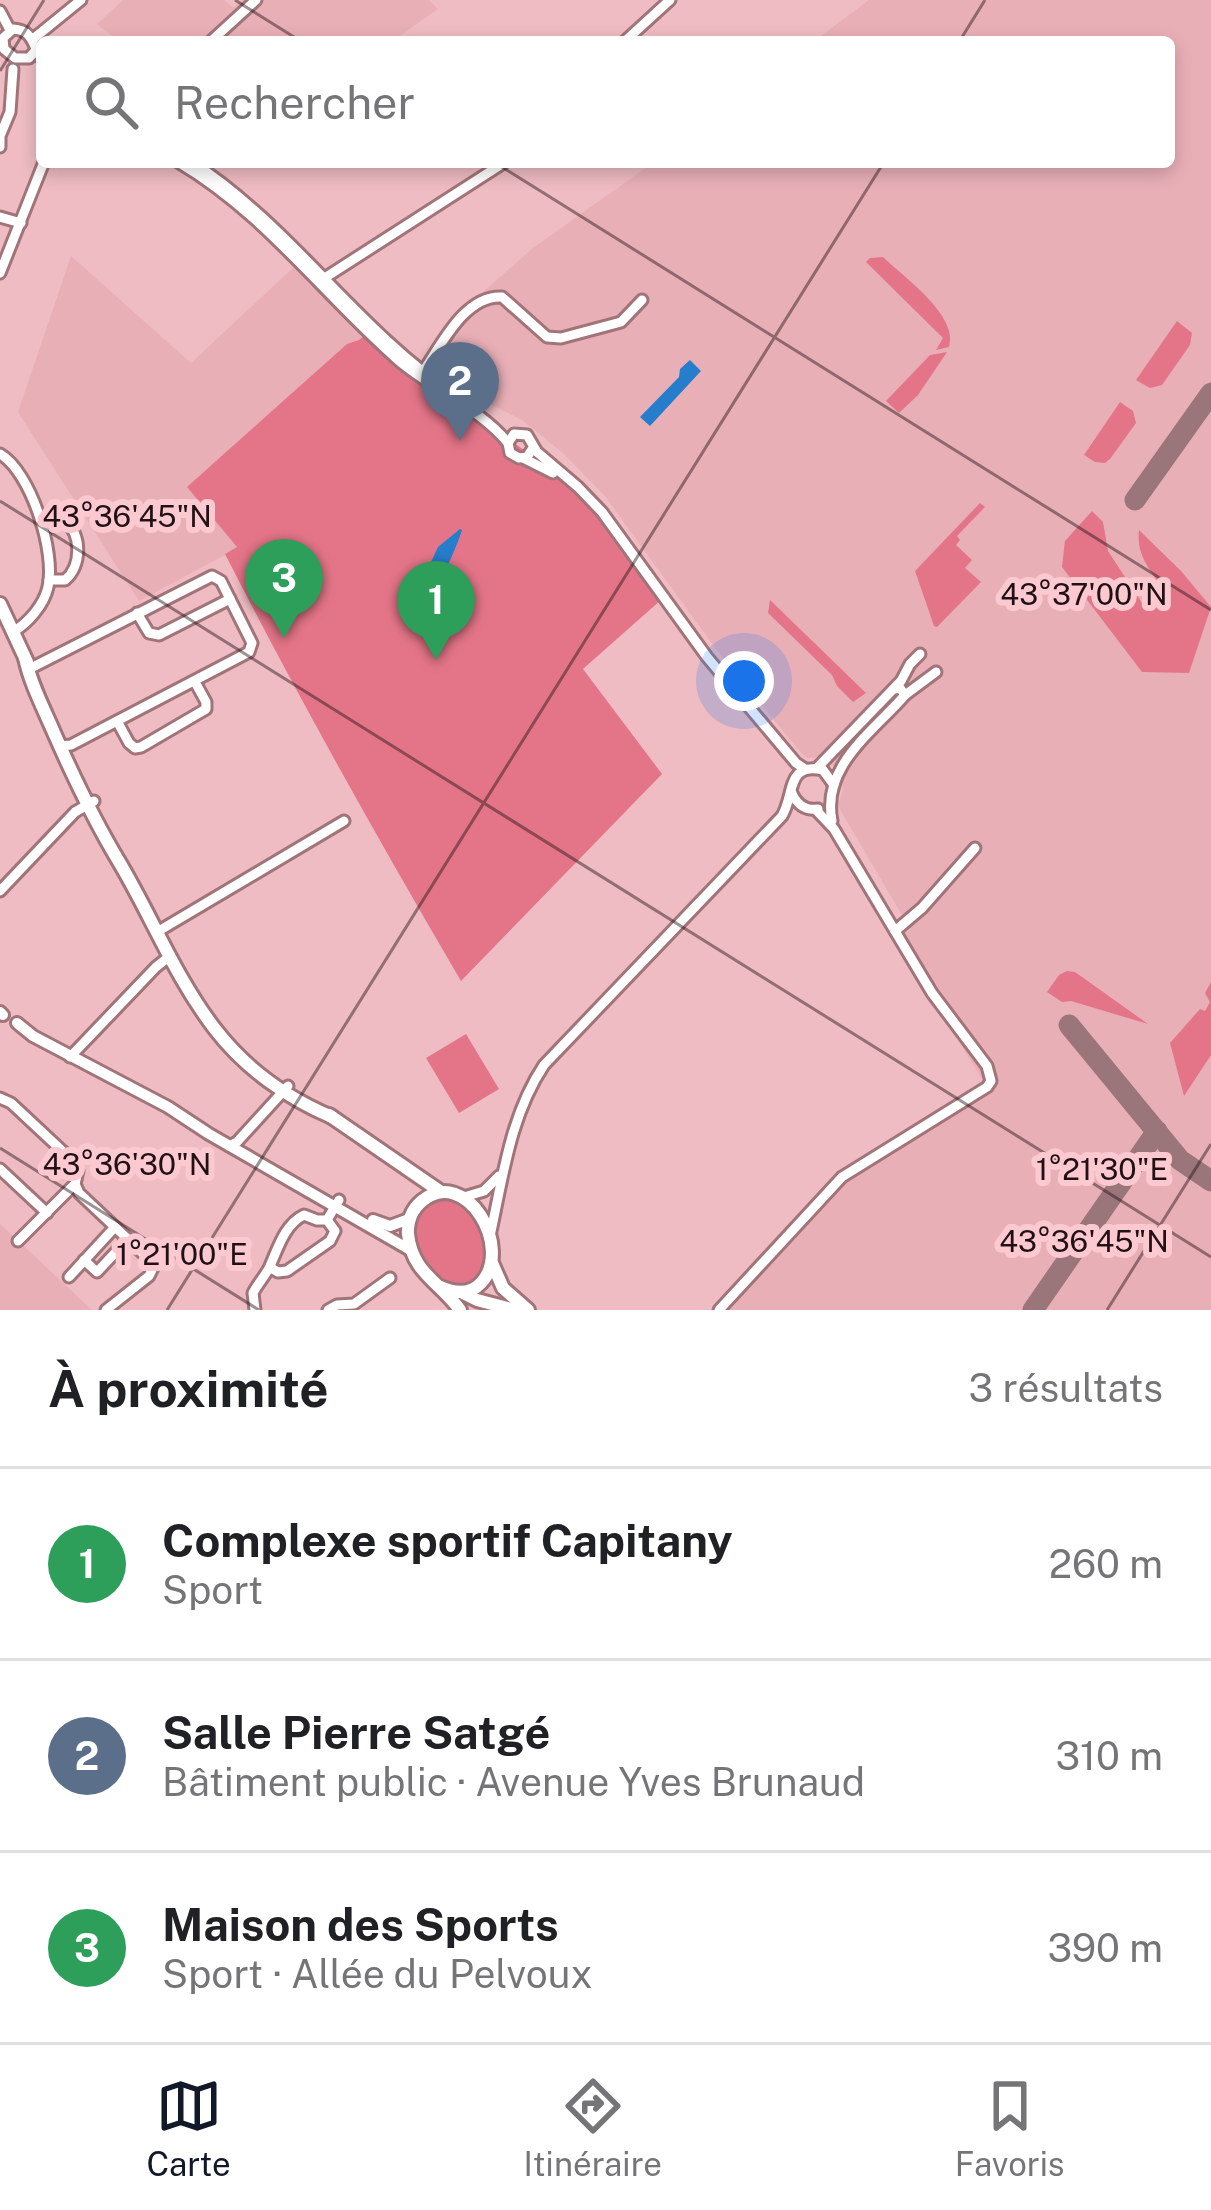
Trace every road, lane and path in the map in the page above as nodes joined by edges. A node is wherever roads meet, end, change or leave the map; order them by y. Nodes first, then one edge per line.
1 (81, 0) edge
2 (256, 0) edge
3 (670, 0) edge
4 (0, 11) edge
5 (10, 30) junction
6 (51, 36) edge
7 (217, 36) edge
8 (631, 36) edge
9 (1, 46) edge
10 (36, 54) edge
11 (13, 69) dead end
12 (0, 147) edge
13 (42, 168) edge
14 (187, 168) edge
15 (201, 168) edge
16 (496, 168) edge
17 (0, 217) edge
18 (21, 224) junction
19 (0, 273) edge
20 (322, 280) junction
21 (642, 300) dead end
22 (421, 375) junction
23 (511, 439) junction
24 (533, 448) junction
25 (0, 454) edge
26 (524, 458) junction
27 (41, 524) junction
28 (49, 580) junction
29 (230, 599) junction
30 (0, 604) edge
31 (137, 613) junction
32 (13, 632) junction
33 (920, 654) dead end
34 (28, 663) junction
35 (908, 668) junction
36 (195, 682) junction
37 (898, 685) junction
38 (909, 693) junction
39 (117, 721) junction
40 (64, 746) junction
41 (818, 768) junction
42 (805, 769) junction
43 (795, 777) junction
44 (834, 784) junction
45 (791, 791) junction
46 (832, 799) junction
47 (91, 802) junction
48 (810, 809) junction
49 (782, 816) junction
50 (344, 821) dead end
51 (834, 829) junction
52 (975, 847) dead end
53 (0, 891) edge
54 (896, 931) junction
55 (157, 932) junction
56 (170, 956) junction
57 (1, 1014) edge
58 (73, 1054) junction
59 (286, 1089) junction
60 (0, 1098) edge
61 (233, 1144) junction
62 (405, 1168) junction
63 (0, 1169) edge
64 (502, 1171) junction
65 (75, 1184) junction
66 (442, 1192) junction
67 (470, 1196) junction
68 (497, 1200) junction
69 (337, 1203) junction
70 (47, 1213) junction
71 (412, 1213) junction
72 (328, 1220) junction
73 (116, 1227) junction
74 (490, 1236) junction
75 (128, 1239) junction
76 (18, 1241) dead end
77 (412, 1251) junction
78 (85, 1260) junction
79 (492, 1262) junction
80 (271, 1268) junction
81 (69, 1277) dead end
82 (390, 1278) dead end
83 (438, 1286) junction
84 (477, 1299) edge
85 (511, 1308) edge
86 (106, 1310) edge
87 (255, 1310) edge
88 (328, 1310) edge
89 (460, 1310) edge
90 (491, 1310) edge
91 (528, 1310) edge
92 (719, 1310) edge

1 - 6 street
2 - 7 street
3 - 8 street
4 - 5 street
5 - 9 street
5 - 10 street
9 - 10 street
11 - 12 street
13 - 18 street
14 - 20 street
15 - 20 street
16 - 20 street
17 - 18 street
18 - 19 street
20 - 22 street
21 - 22 street
22 - 23 street
23 - 24 street
23 - 26 street
24 - 26 street
24 - 42 street
25 - 27 street
26 - 43 street
27 - 28 street
27 - 28 street
28 - 32 street
29 - 31 street
29 - 31 street
29 - 36 street
30 - 32 main road
31 - 34 street
32 - 34 main road
33 - 35 street
34 - 40 main road
35 - 37 street
35 - 38 street
36 - 39 street
36 - 39 street
37 - 38 street
37 - 41 street
38 - 44 street
39 - 40 street
40 - 47 main road
41 - 42 street
41 - 44 street
42 - 43 street
43 - 45 street
44 - 46 street
45 - 48 street
45 - 49 street
46 - 48 street
46 - 51 street
47 - 53 street
47 - 55 main road
48 - 49 street
48 - 51 street
49 - 64 street
50 - 55 street
51 - 54 street
52 - 54 street
54 - 92 street
55 - 56 main road
56 - 58 street
56 - 59 main road
57 - 58 street
58 - 61 street
59 - 61 street
59 - 62 main road
60 - 65 street
61 - 69 street
62 - 66 main road
62 - 71 main road
63 - 70 street
64 - 67 street
64 - 68 street
65 - 70 street
65 - 73 street
66 - 67 main road
66 - 71 main road
67 - 68 street
67 - 74 main road
68 - 74 street
69 - 71 street
69 - 72 street
69 - 77 street
70 - 76 street
71 - 77 main road
72 - 80 street
72 - 80 street
73 - 75 street
73 - 78 street
74 - 79 main road
75 - 78 street
75 - 86 street
77 - 83 main road
78 - 81 street
79 - 84 main road
79 - 91 main road
80 - 87 street
82 - 88 street
83 - 84 main road
83 - 89 main road
84 - 85 main road
85 - 90 main road

